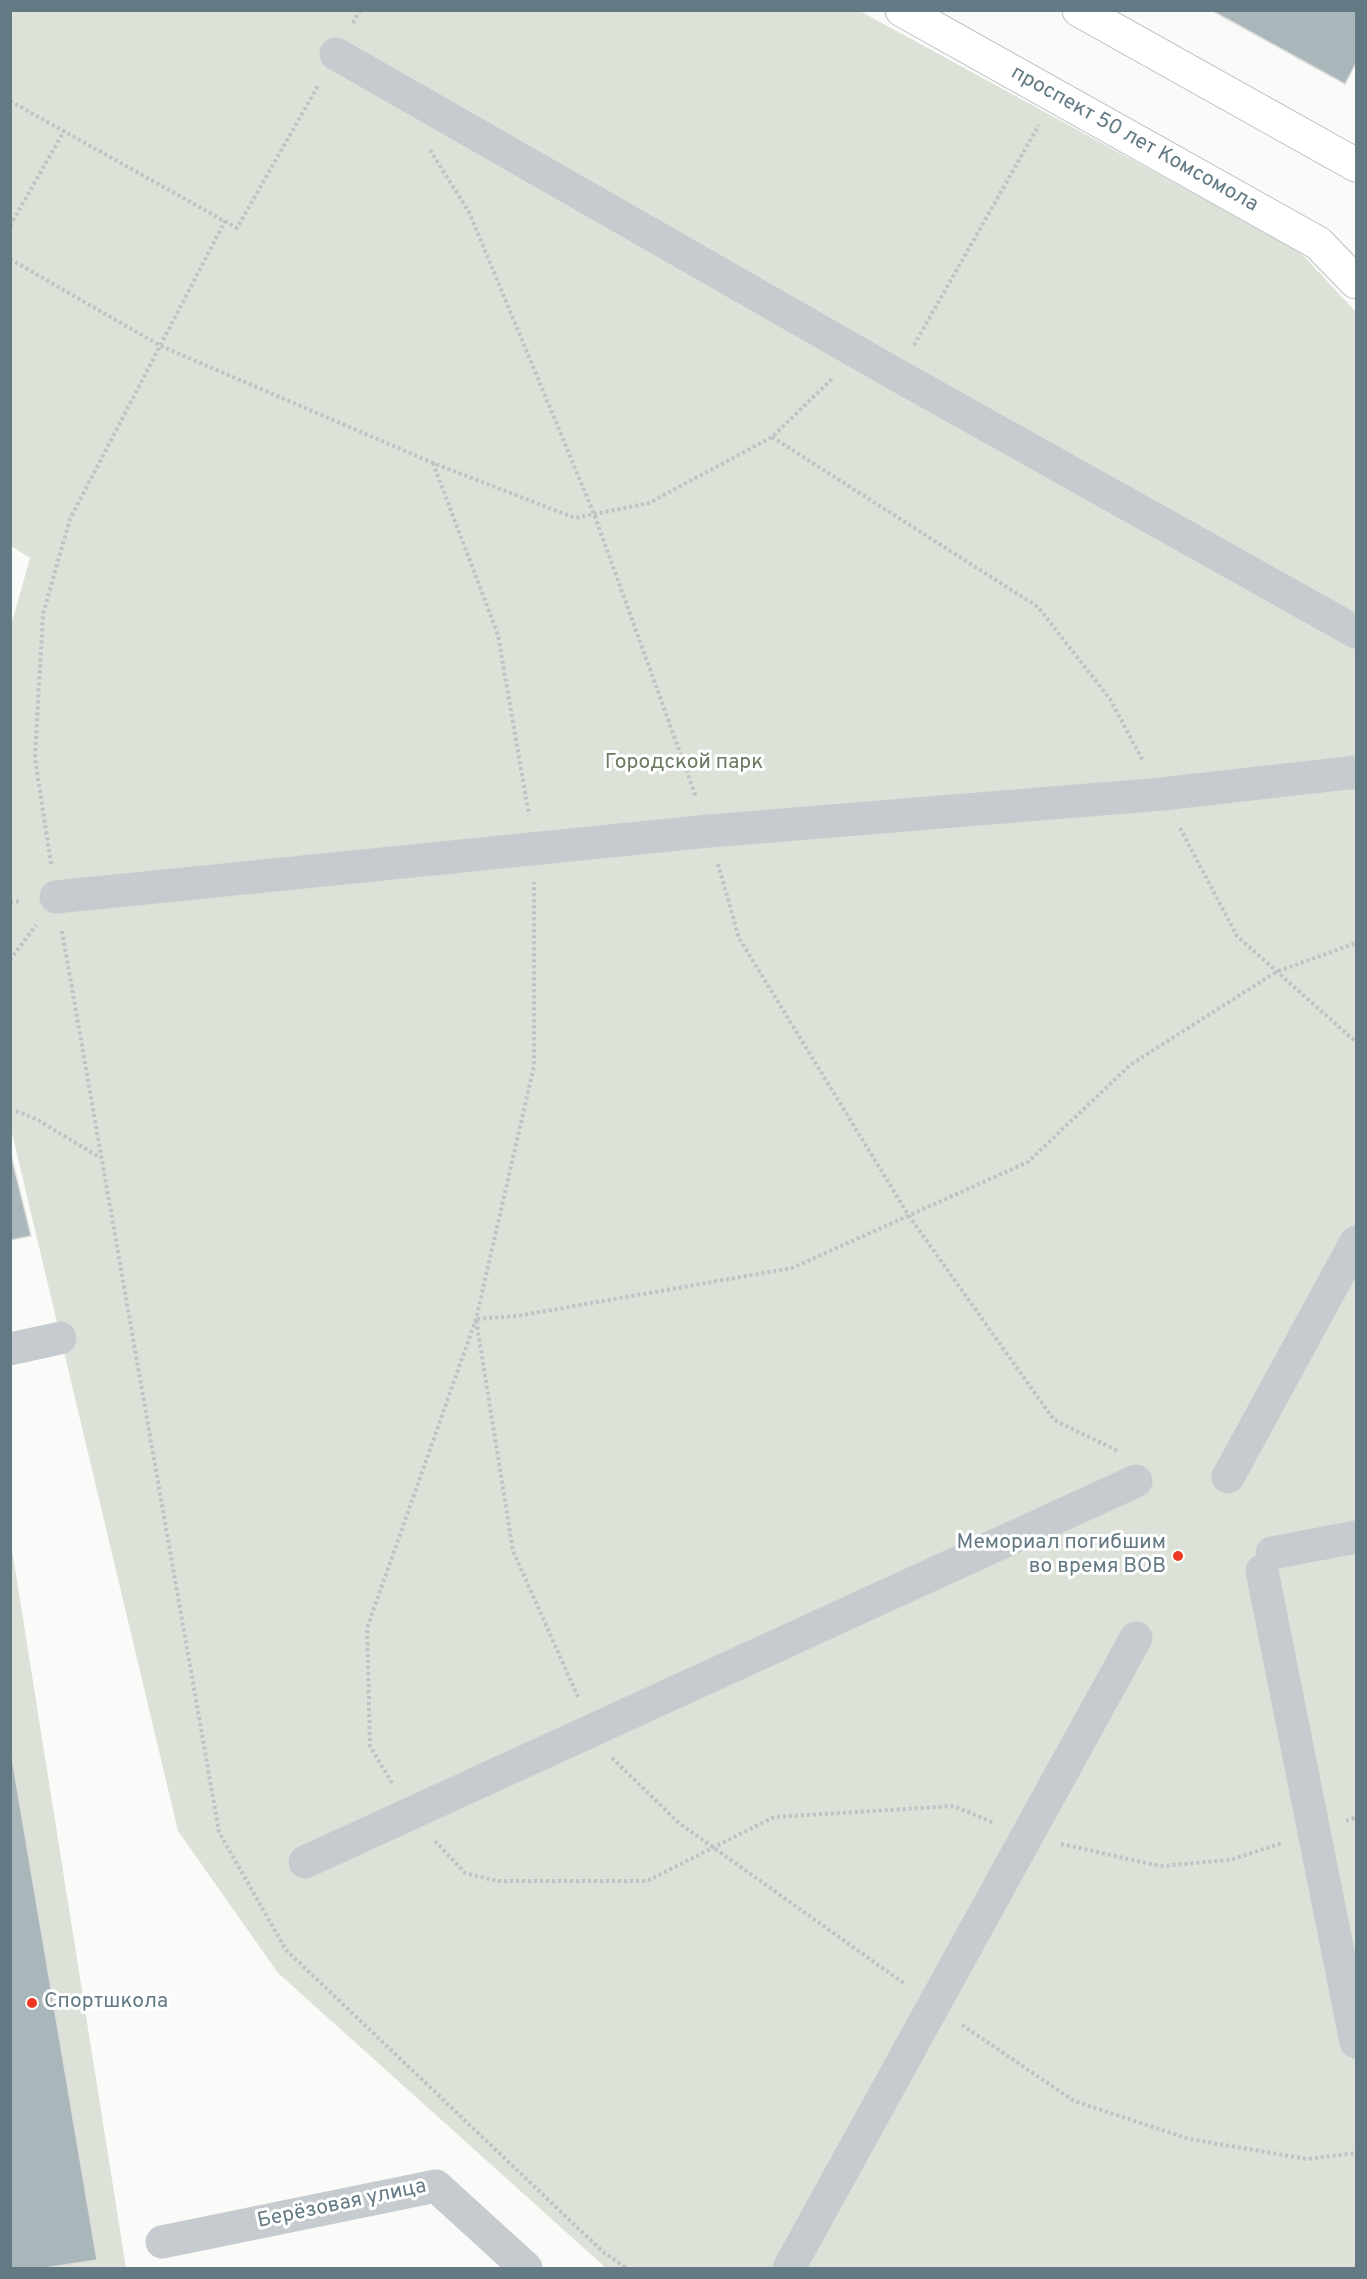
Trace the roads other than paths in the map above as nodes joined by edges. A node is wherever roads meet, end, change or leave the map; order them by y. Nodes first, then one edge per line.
1 (902, 10) edge
2 (1080, 10) edge
3 (336, 54) road end
4 (1356, 165) edge
5 (1356, 282) edge
6 (1356, 632) edge
7 (1356, 772) edge
8 (56, 897) road end
9 (1356, 1242) edge
10 (60, 1338) dead end
11 (10, 1349) edge
12 (1228, 1477) dead end
13 (1136, 1481) dead end
14 (1356, 1537) edge
15 (1136, 1638) dead end
16 (305, 1862) dead end
17 (1356, 2042) edge
18 (162, 2242) dead end
19 (526, 2268) edge
20 (789, 2268) edge

1 - 5 main road, проспект 50 лет Комсомола
2 - 4 main road
3 - 6 street
7 - 8 street
9 - 12 street
10 - 11 street
13 - 16 street
14 - 17 street
15 - 20 street
18 - 19 street, Берёзовая улица

